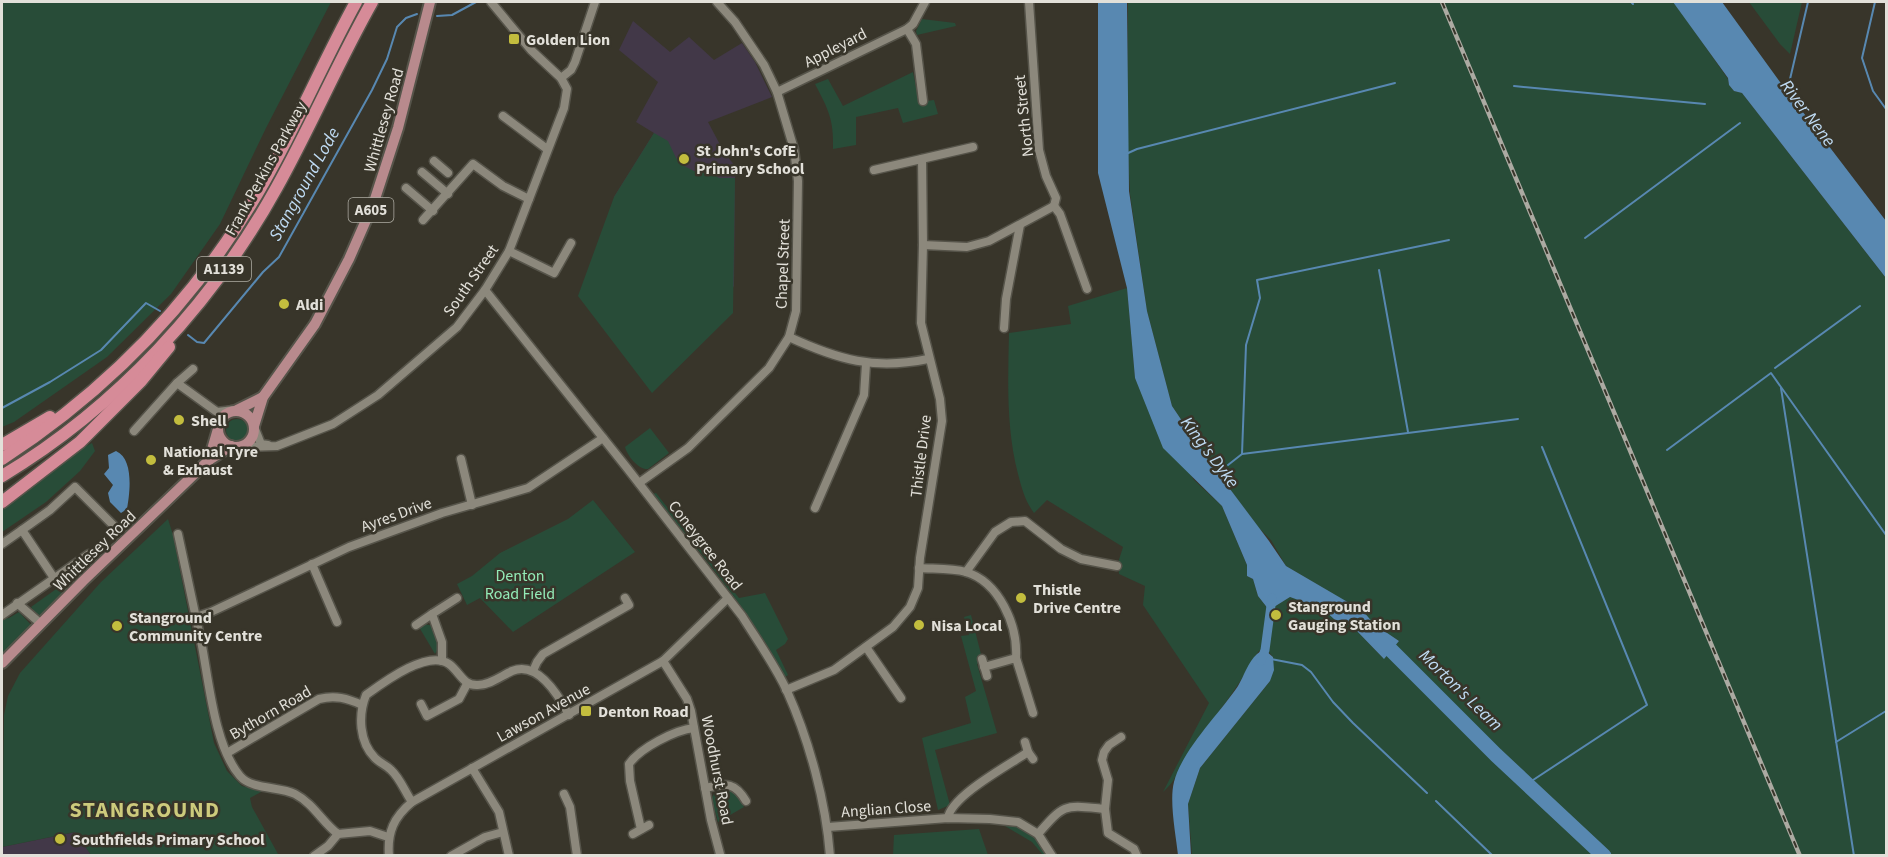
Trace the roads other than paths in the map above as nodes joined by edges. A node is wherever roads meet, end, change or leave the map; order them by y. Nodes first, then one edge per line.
1 (356, 2) edge
2 (372, 2) edge
3 (430, 2) edge
4 (491, 2) edge
5 (595, 2) edge
6 (717, 2) edge
7 (925, 2) edge
8 (1029, 2) edge
9 (907, 28) junction
10 (561, 78) junction
11 (777, 92) junction
12 (923, 101) dead end
13 (503, 116) dead end
14 (973, 147) dead end
15 (548, 149) junction
16 (922, 159) junction
17 (434, 161) dead end
18 (874, 170) dead end
19 (422, 172) dead end
20 (453, 178) junction
21 (406, 188) dead end
22 (448, 194) junction
23 (530, 199) junction
24 (1054, 206) junction
25 (433, 211) junction
26 (423, 220) dead end
27 (1020, 225) junction
28 (571, 243) dead end
29 (923, 245) junction
30 (509, 251) junction
31 (1088, 289) dead end
32 (485, 290) junction
33 (183, 322) junction
34 (1004, 328) dead end
35 (789, 337) junction
36 (928, 359) junction
37 (866, 364) junction
38 (193, 369) dead end
39 (177, 383) junction
40 (88, 396) junction
41 (263, 397) junction
42 (236, 410) junction
43 (217, 412) junction
44 (218, 428) junction
45 (255, 428) junction
46 (134, 431) dead end
47 (603, 438) junction
48 (2, 445) edge
49 (277, 446) junction
50 (236, 447) junction
51 (2, 459) edge
52 (461, 459) dead end
53 (210, 460) junction
54 (2, 476) edge
55 (639, 483) junction
56 (2, 502) edge
57 (472, 505) junction
58 (815, 508) dead end
59 (114, 525) dead end
60 (22, 530) junction
61 (178, 534) dead end
62 (2, 544) edge
63 (89, 554) dead end
64 (312, 564) junction
65 (1117, 566) dead end
66 (919, 568) junction
67 (966, 572) junction
68 (54, 578) junction
69 (458, 598) dead end
70 (625, 598) dead end
71 (728, 598) junction
72 (17, 603) junction
73 (432, 614) junction
74 (2, 615) edge
75 (196, 617) junction
76 (337, 622) dead end
77 (40, 623) junction
78 (416, 625) dead end
79 (866, 647) junction
80 (1017, 658) junction
81 (442, 661) junction
82 (663, 661) junction
83 (2, 663) edge
84 (985, 668) dead end
85 (533, 671) junction
86 (467, 684) junction
87 (786, 690) junction
88 (901, 698) dead end
89 (421, 704) dead end
90 (362, 705) junction
91 (1033, 713) dead end
92 (569, 715) junction
93 (694, 728) junction
94 (1121, 737) dead end
95 (1025, 742) dead end
96 (227, 753) junction
97 (472, 768) junction
98 (705, 788) junction
99 (564, 794) dead end
100 (746, 801) dead end
101 (412, 802) junction
102 (1105, 808) junction
103 (948, 818) junction
104 (828, 827) junction
105 (641, 829) dead end
106 (504, 832) junction
107 (338, 834) junction
108 (1038, 834) junction
109 (388, 837) junction
110 (446, 846) dead end
111 (314, 855) edge
112 (389, 855) edge
113 (451, 855) edge
114 (509, 855) edge
115 (577, 855) edge
116 (719, 855) edge
117 (830, 855) edge
118 (1052, 855) edge
119 (1137, 855) edge

1 - 40 highway, Frank Perkins Parkway / A1139
2 - 33 highway, Frank Perkins Parkway / A1139
3 - 41 main road, Whittlesey Road / A605
4 - 10 street
5 - 10 street
6 - 11 street, Chapel Street
7 - 9 street, Appleyard
8 - 24 street, North Street
9 - 11 street, Appleyard
9 - 12 street
10 - 15 street, South Street
11 - 35 street, Chapel Street
13 - 15 street
14 - 16 street
15 - 23 street, South Street
16 - 18 street
16 - 29 street, Thistle Drive
17 - 20 street
19 - 22 street
20 - 22 street
20 - 23 street
21 - 25 street
22 - 25 street
23 - 30 street, South Street
24 - 27 street
24 - 31 street, North Street
25 - 26 street
27 - 29 street
27 - 34 street
28 - 30 street
29 - 36 street, Thistle Drive
30 - 32 street, South Street
32 - 47 street, Coneygree Road
32 - 49 street, South Street
33 - 54 highway, Frank Perkins Parkway / A1139
33 - 56 highway, A1139
35 - 37 street
35 - 55 street, Chapel Street
36 - 37 street
36 - 66 street, Thistle Drive
37 - 58 street
38 - 39 street
39 - 43 street
39 - 46 street
40 - 48 highway, A1139
40 - 51 highway, Frank Perkins Parkway / A1139
41 - 42 main road, Whittlesey Road / A605
41 - 45 main road, Whittlesey Road / A605
42 - 43 street
42 - 44 main road, A605
42 - 45 main road
43 - 44 street
44 - 50 main road
44 - 53 main road, A605
45 - 49 street
45 - 50 main road, A605
47 - 55 street, Coneygree Road
47 - 57 street, Ayres Drive
49 - 50 street, South Street
50 - 53 main road, Whittlesey Road / A605
52 - 57 street
53 - 77 main road, Whittlesey Road / A605
55 - 71 street, Coneygree Road
57 - 64 street, Ayres Drive
59 - 60 street
60 - 62 street
60 - 68 street
61 - 75 street
63 - 68 street
64 - 75 street, Ayres Drive
64 - 76 street
65 - 67 street
66 - 67 street
66 - 79 street, Thistle Drive
67 - 80 street
68 - 72 street
69 - 73 street
70 - 85 street
71 - 82 street, Lawson Avenue
71 - 87 street, Coneygree Road
72 - 74 street
72 - 77 street
73 - 78 street
73 - 81 street
75 - 96 street
77 - 83 main road, Whittlesey Road / A605
79 - 87 street, Thistle Drive
79 - 88 street
80 - 84 street
80 - 91 street
81 - 86 street
81 - 90 street
82 - 92 street, Lawson Avenue
82 - 93 street, Woodhurst Road
85 - 86 street
85 - 92 street
86 - 89 street
87 - 104 street, Coneygree Road
90 - 96 street, Bythorn Road
90 - 101 street
92 - 97 street, Lawson Avenue
93 - 98 street, Woodhurst Road
93 - 105 street
94 - 102 street
95 - 103 street, Anglian Close
96 - 107 street
97 - 101 street, Lawson Avenue
97 - 106 street
98 - 100 street
98 - 116 street, Woodhurst Road
99 - 115 street
101 - 109 street, Lawson Avenue
102 - 108 street
102 - 119 street
103 - 104 street, Anglian Close
103 - 108 street
104 - 117 street, Coneygree Road
106 - 113 street
106 - 114 street
107 - 109 street
107 - 111 street
108 - 118 street
109 - 112 street
110 - 113 street

